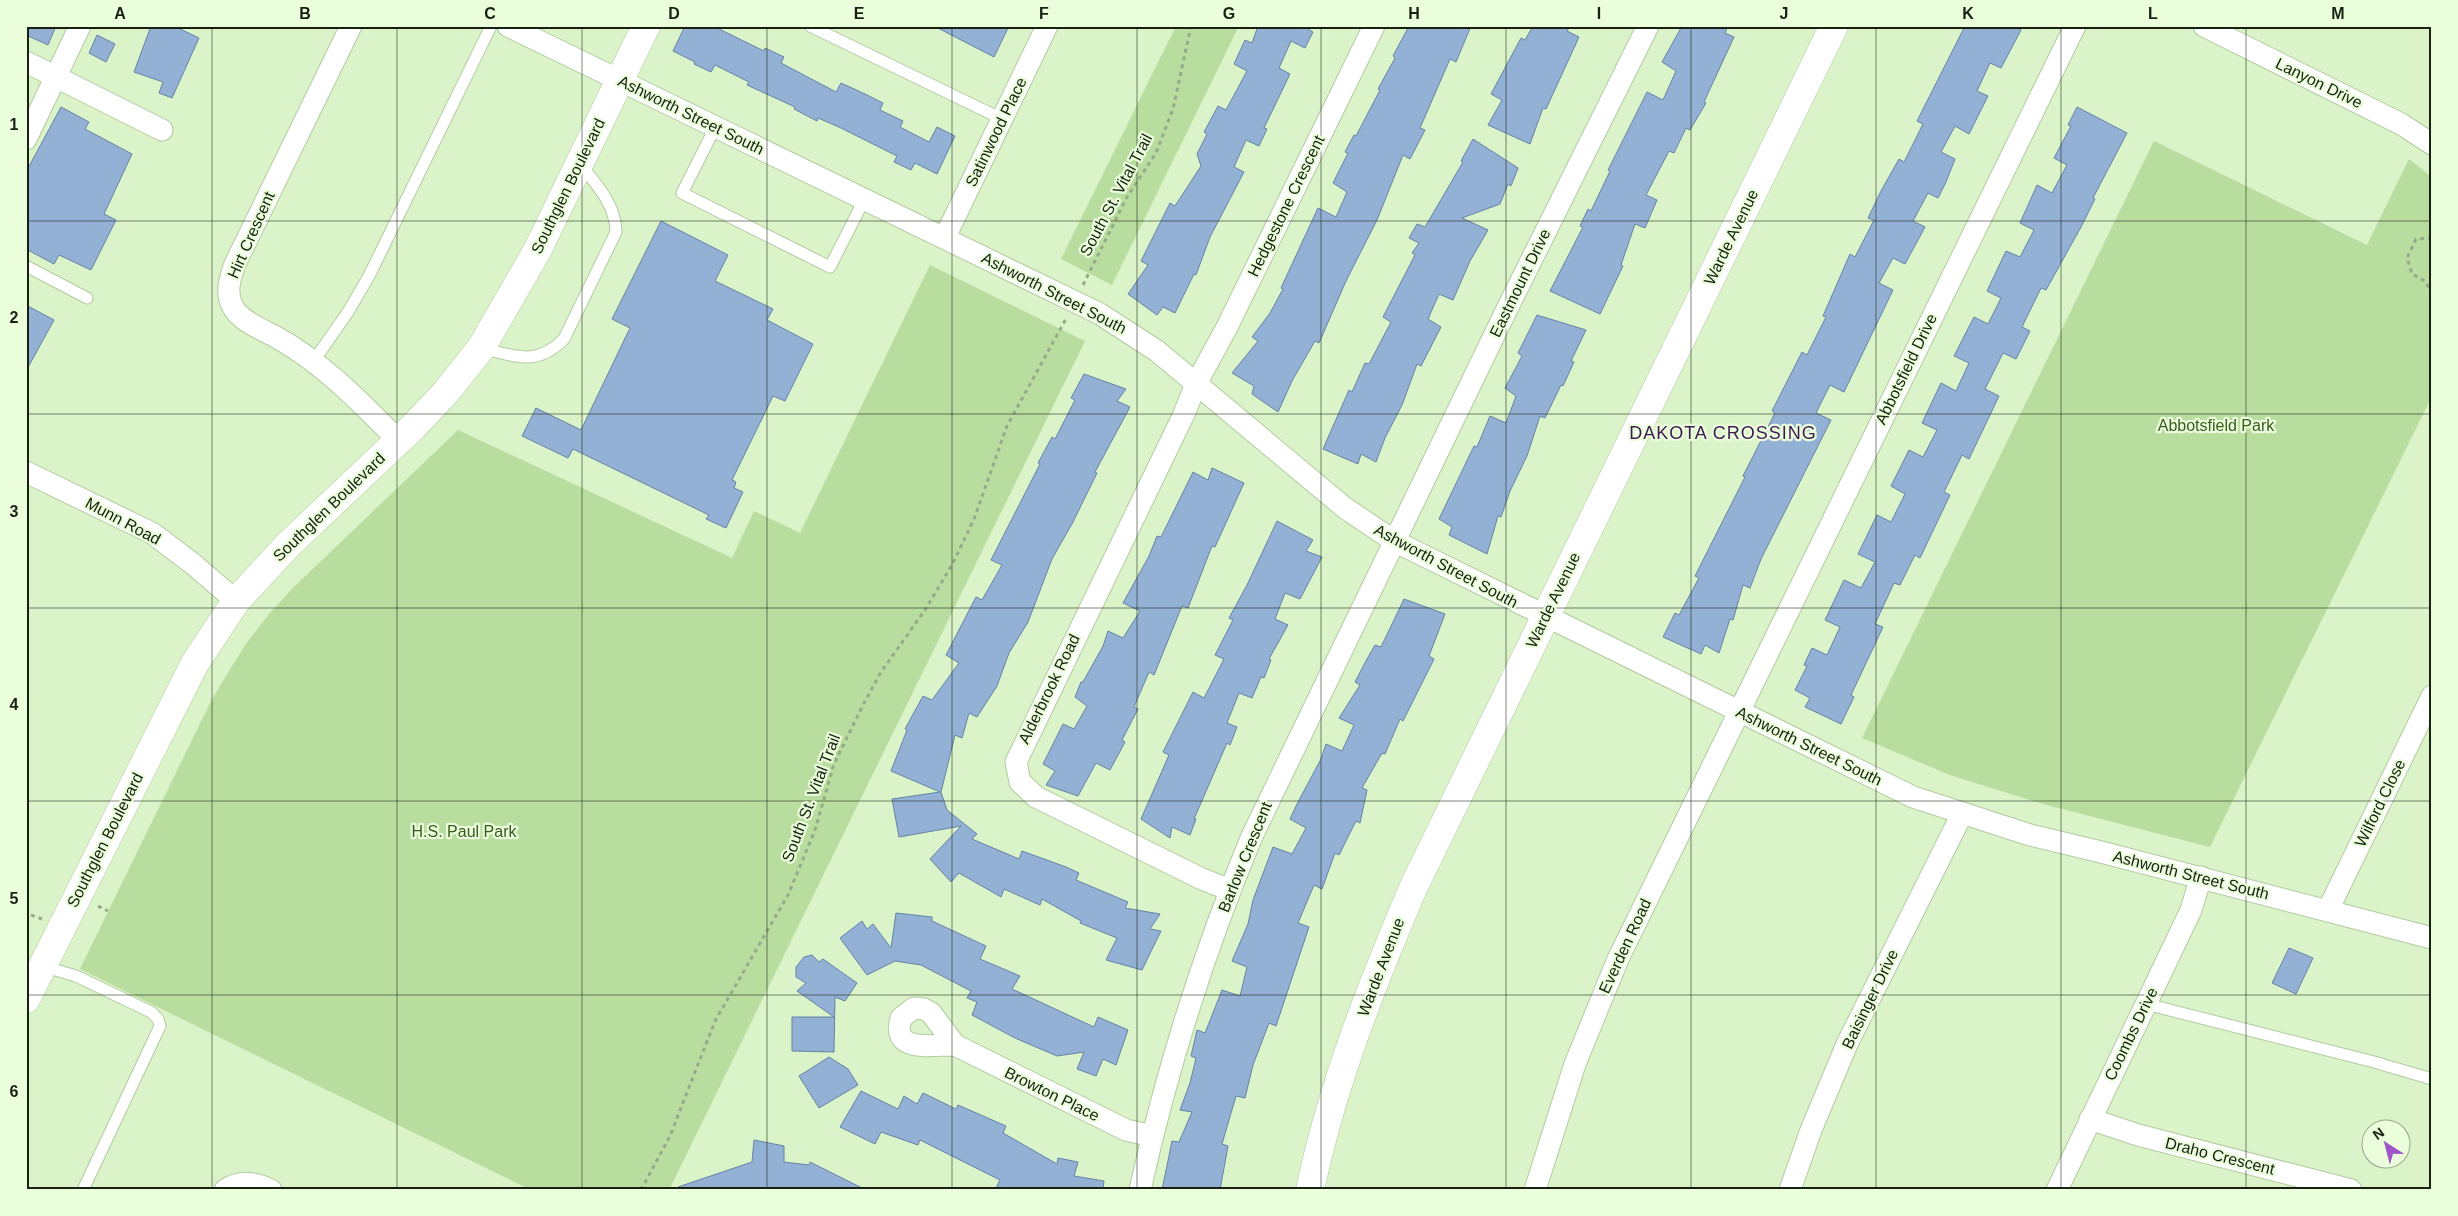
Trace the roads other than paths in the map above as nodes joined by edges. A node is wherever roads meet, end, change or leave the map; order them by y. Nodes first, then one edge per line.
1 (80, 26) edge
2 (351, 26) edge
3 (491, 26) edge
4 (508, 26) edge
5 (646, 26) edge
6 (810, 26) edge
7 (1047, 26) edge
8 (1374, 26) edge
9 (1648, 26) edge
10 (1834, 26) edge
11 (2075, 26) edge
12 (2204, 26) edge
13 (26, 62) edge
14 (56, 76) junction
15 (621, 81) junction
16 (1002, 120) junction
17 (716, 126) junction
18 (162, 130) dead end
19 (26, 139) edge
20 (2432, 144) edge
21 (578, 163) junction
22 (865, 198) junction
23 (945, 237) junction
24 (26, 266) edge
25 (87, 298) dead end
26 (482, 348) junction
27 (314, 362) junction
28 (1196, 384) junction
29 (398, 440) junction
30 (26, 472) edge
31 (1394, 541) junction
32 (236, 601) junction
33 (1545, 617) junction
34 (2432, 696) edge
35 (1738, 712) junction
36 (1962, 814) junction
37 (2200, 877) junction
38 (1230, 890) junction
39 (2328, 910) junction
40 (2432, 938) edge
41 (34, 962) edge
42 (26, 999) edge
43 (2146, 1004) junction
44 (955, 1045) dead end
45 (2432, 1080) edge
46 (2090, 1119) junction
47 (1152, 1136) junction
48 (83, 1190) edge
49 (226, 1190) edge
50 (271, 1190) edge
51 (1140, 1190) edge
52 (1310, 1190) edge
53 (1535, 1190) edge
54 (1790, 1190) edge
55 (2057, 1190) edge
56 (2351, 1190) edge

1 - 14 street
2 - 27 street, Hirt Crescent
3 - 27 lane
4 - 15 street, Ashworth Street South
5 - 15 main road, Southglen Boulevard
6 - 16 lane
7 - 16 street, Satinwood Place
8 - 28 street, Hedgestone Crescent
9 - 31 street, Eastmount Drive
10 - 33 main road, Warde Avenue
11 - 35 street, Abbotsfield Drive
12 - 20 street, Lanyon Drive
13 - 14 street
14 - 18 street
14 - 19 street
15 - 17 street, Ashworth Street South
15 - 21 main road, Southglen Boulevard
16 - 23 street, Satinwood Place
17 - 22 street, Ashworth Street South
17 - 22 lane
21 - 26 main road, Southglen Boulevard
21 - 26 lane
22 - 23 street, Ashworth Street South
23 - 28 street, Ashworth Street South
24 - 25 lane
26 - 29 main road, Southglen Boulevard
27 - 29 street, Hirt Crescent
28 - 31 street, Ashworth Street South
28 - 38 street, Alderbrook Road
29 - 32 main road, Southglen Boulevard
30 - 32 street, Munn Road
31 - 33 street, Ashworth Street South
31 - 38 street, Barlow Crescent
32 - 41 main road, Southglen Boulevard
33 - 35 street, Ashworth Street South
33 - 52 main road, Warde Avenue
34 - 39 street, Wilford Close
35 - 36 street, Ashworth Street South
35 - 53 street, Everden Road
36 - 37 street, Ashworth Street South
36 - 54 street, Baisinger Drive
37 - 39 street, Ashworth Street South
37 - 43 street, Coombs Drive
38 - 47 street, Barlow Crescent
39 - 40 street, Ashworth Street South
41 - 42 main road, Southglen Boulevard
41 - 48 lane
43 - 45 lane
43 - 46 street, Coombs Drive
44 - 47 street, Browton Place
46 - 55 street, Coombs Drive
46 - 56 street, Draho Crescent
47 - 51 street, Barlow Crescent
49 - 50 street

